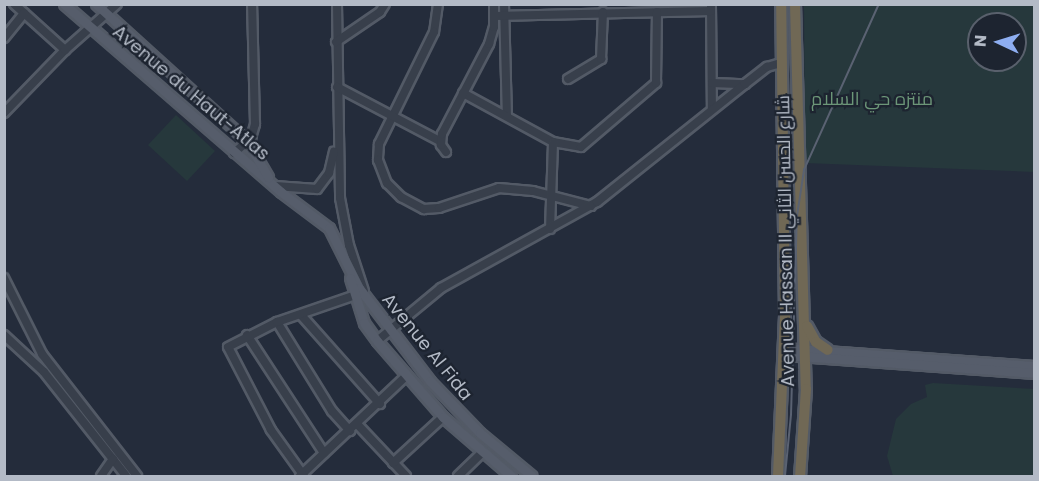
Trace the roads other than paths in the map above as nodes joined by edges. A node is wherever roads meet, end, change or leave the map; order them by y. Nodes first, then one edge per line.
1 (14, 4) edge
2 (64, 4) edge
3 (96, 4) edge
4 (117, 4) edge
5 (337, 4) edge
6 (385, 4) edge
7 (438, 4) edge
8 (494, 4) edge
9 (504, 4) edge
10 (781, 4) edge
11 (795, 4) edge
12 (251, 5) edge
13 (711, 8) edge
14 (592, 9) edge
15 (603, 12) junction
16 (657, 12) junction
17 (24, 13) junction
18 (108, 14) junction
19 (495, 16) junction
20 (504, 16) junction
21 (89, 27) junction
22 (4, 38) edge
23 (336, 42) junction
24 (65, 50) junction
25 (782, 63) junction
26 (568, 79) dead end
27 (712, 83) junction
28 (745, 84) junction
29 (337, 87) junction
30 (463, 93) junction
31 (712, 110) junction
32 (4, 113) edge
33 (507, 115) junction
34 (392, 116) junction
35 (337, 138) junction
36 (248, 141) junction
37 (440, 141) junction
38 (553, 142) junction
39 (446, 152) dead end
40 (234, 153) junction
41 (273, 184) junction
42 (550, 197) junction
43 (591, 206) junction
44 (550, 229) junction
45 (349, 273) junction
46 (4, 278) edge
47 (366, 298) junction
48 (355, 301) junction
49 (301, 315) junction
50 (276, 322) junction
51 (806, 322) junction
52 (389, 331) junction
53 (4, 335) edge
54 (247, 335) junction
55 (377, 340) junction
56 (828, 350) junction
57 (784, 352) junction
58 (806, 352) junction
59 (1035, 366) edge
60 (1035, 373) edge
61 (406, 376) junction
62 (380, 404) junction
63 (443, 417) junction
64 (358, 425) junction
65 (350, 431) junction
66 (483, 452) junction
67 (324, 453) junction
68 (113, 459) junction
69 (393, 463) junction
70 (302, 476) edge
71 (404, 476) edge
72 (510, 476) edge
73 (100, 477) edge
74 (126, 477) edge
75 (137, 477) edge
76 (458, 477) edge
77 (532, 477) edge
78 (778, 477) edge
79 (800, 477) edge

1 - 17 street
2 - 21 main road, Avenue du Haut-Atlas
3 - 18 main road, Avenue du Haut-Atlas
4 - 18 street
5 - 23 street
6 - 23 street
7 - 34 street
8 - 19 street
9 - 20 street
10 - 25 highway, Avenue Hassan II شارع الحسن الثاني
11 - 51 highway, Avenue Hassan II شارع الحسن الثاني
12 - 36 street
13 - 16 street
13 - 27 street
14 - 15 street
14 - 20 street
15 - 16 street
15 - 26 street
16 - 38 street
17 - 22 street
17 - 24 street
18 - 21 street
18 - 36 main road, Avenue du Haut-Atlas
19 - 20 street
19 - 30 street
20 - 33 street
21 - 24 street
21 - 40 main road, Avenue du Haut-Atlas
23 - 29 street
24 - 32 street
25 - 28 street
25 - 57 highway, Avenue Hassan II شارع الحسن الثاني
27 - 28 street
27 - 31 street
28 - 31 street
29 - 34 street
29 - 35 street
30 - 33 street
30 - 37 street
31 - 43 street
33 - 38 street
34 - 37 street
34 - 42 street
35 - 41 street, Avenue du Haut-Atlas
35 - 47 street, Avenue Al Fida
36 - 40 street
36 - 41 main road, Avenue du Haut-Atlas
37 - 39 street
38 - 42 street
40 - 41 main road, Avenue du Haut-Atlas
41 - 45 main road, Avenue du Haut-Atlas
42 - 43 street
42 - 44 street
43 - 44 street
44 - 52 street
45 - 47 main road
45 - 48 main road, Avenue Al Fida
46 - 75 street
47 - 48 main road
47 - 52 main road, Avenue Al Fida
48 - 49 street
48 - 55 main road, Avenue Al Fida
49 - 50 street
49 - 62 street
50 - 54 street
50 - 65 street
51 - 56 highway
51 - 58 highway, Avenue Hassan II شارع الحسن الثاني
52 - 55 street
52 - 77 main road, Avenue Al Fida
53 - 68 street
54 - 67 street
54 - 70 street
55 - 61 main road, Avenue Al Fida
56 - 58 main road
56 - 59 main road
57 - 58 main road
57 - 78 highway, Avenue Hassan II شارع الحسن الثاني
58 - 60 main road
58 - 79 highway, Avenue Hassan II شارع الحسن الثاني
61 - 62 street
61 - 63 main road, Avenue Al Fida
62 - 64 street
63 - 66 main road, Avenue Al Fida
63 - 69 street
64 - 65 street
64 - 69 street
65 - 67 street
66 - 72 main road, Avenue Al Fida
66 - 76 street
67 - 70 street
68 - 73 street
68 - 74 street
69 - 71 street

